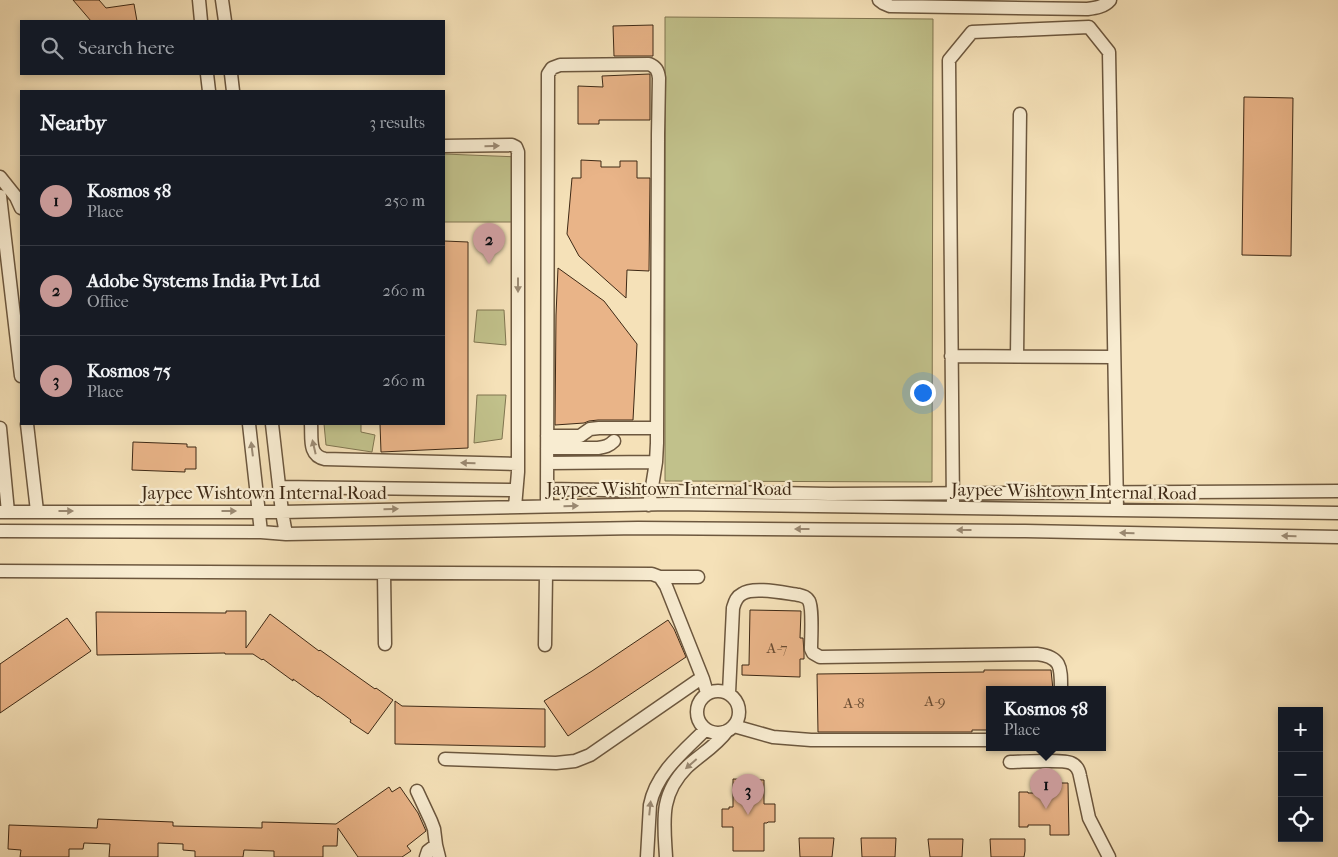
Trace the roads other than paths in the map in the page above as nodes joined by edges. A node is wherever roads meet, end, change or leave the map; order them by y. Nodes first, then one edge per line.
1 (199, 0) edge
2 (222, 0) edge
3 (879, 0) edge
4 (1110, 0) edge
5 (201, 20) edge
6 (225, 20) edge
7 (207, 75) edge
8 (231, 75) edge
9 (209, 90) edge
10 (233, 90) edge
11 (1020, 114) dead end
12 (445, 146) edge
13 (0, 177) edge
14 (0, 196) edge
15 (20, 206) edge
16 (952, 356) junction
17 (1017, 356) junction
18 (1114, 357) junction
19 (20, 367) edge
20 (27, 425) edge
21 (249, 425) edge
22 (272, 425) edge
23 (311, 425) edge
24 (0, 428) edge
25 (657, 428) junction
26 (614, 441) dead end
27 (547, 442) junction
28 (656, 462) junction
29 (548, 463) junction
30 (517, 464) junction
31 (279, 487) junction
32 (548, 489) junction
33 (516, 490) junction
34 (652, 491) junction
35 (1338, 491) edge
36 (952, 493) junction
37 (1116, 493) junction
38 (649, 505) junction
39 (547, 506) junction
40 (515, 507) junction
41 (953, 508) junction
42 (1116, 510) junction
43 (37, 511) junction
44 (259, 511) junction
45 (4, 512) edge
46 (282, 512) junction
47 (1338, 513) edge
48 (0, 532) edge
49 (261, 532) junction
50 (286, 534) junction
51 (1338, 537) edge
52 (0, 572) edge
53 (384, 573) junction
54 (546, 574) junction
55 (660, 577) junction
56 (698, 577) dead end
57 (385, 644) dead end
58 (545, 645) dead end
59 (703, 679) junction
60 (1061, 686) edge
61 (708, 693) junction
62 (729, 693) junction
63 (706, 728) junction
64 (730, 729) junction
65 (986, 740) edge
66 (445, 759) dead end
67 (1010, 762) dead end
68 (417, 791) dead end
69 (438, 851) edge
70 (425, 856) edge
71 (647, 857) edge
72 (666, 857) edge
73 (1109, 857) edge

1 - 5 street
2 - 6 street
3 - 4 street
7 - 9 street
8 - 10 street
11 - 17 street
12 -> 30 street
13 - 15 street
14 - 19 street
16 - 17 street
16 - 18 street
16 - 36 street
17 - 18 street
18 - 37 street
20 - 43 street
44 -> 21 street
22 - 31 street
30 -> 23 street
24 - 45 street
25 - 27 street
25 - 27 street
25 - 28 street
26 - 27 street
27 - 29 street
28 - 29 street
28 - 34 street
29 - 32 street
30 - 33 street
31 - 33 street
31 - 46 street
32 - 34 street
32 - 39 street
33 - 40 street
34 - 36 street
34 - 38 street
35 - 37 street
36 - 37 street
36 - 41 street
37 - 42 street
39 -> 38 street, Jaypee Wishtown Internal Road
38 - 41 street, Jaypee Wishtown Internal Road
39 - 40 street, Jaypee Wishtown Internal Road
46 -> 40 street, Jaypee Wishtown Internal Road
41 - 42 street, Jaypee Wishtown Internal Road
42 - 47 street, Jaypee Wishtown Internal Road
43 -> 44 street, Jaypee Wishtown Internal Road
43 - 45 street, Jaypee Wishtown Internal Road
44 - 46 street, Jaypee Wishtown Internal Road
44 - 49 street
46 - 50 street
48 - 49 street
49 - 50 street
51 -> 50 street
52 - 53 street
53 - 54 street
53 - 57 street
54 - 55 street
54 - 58 street
55 - 56 street
55 - 59 street
59 - 61 street
59 - 66 street
60 - 62 street
61 - 62 street
61 - 63 street
62 - 64 street
63 - 64 street
71 -> 63 street
64 - 65 street
64 -> 72 street
67 - 73 street
68 - 69 street
69 - 70 street

